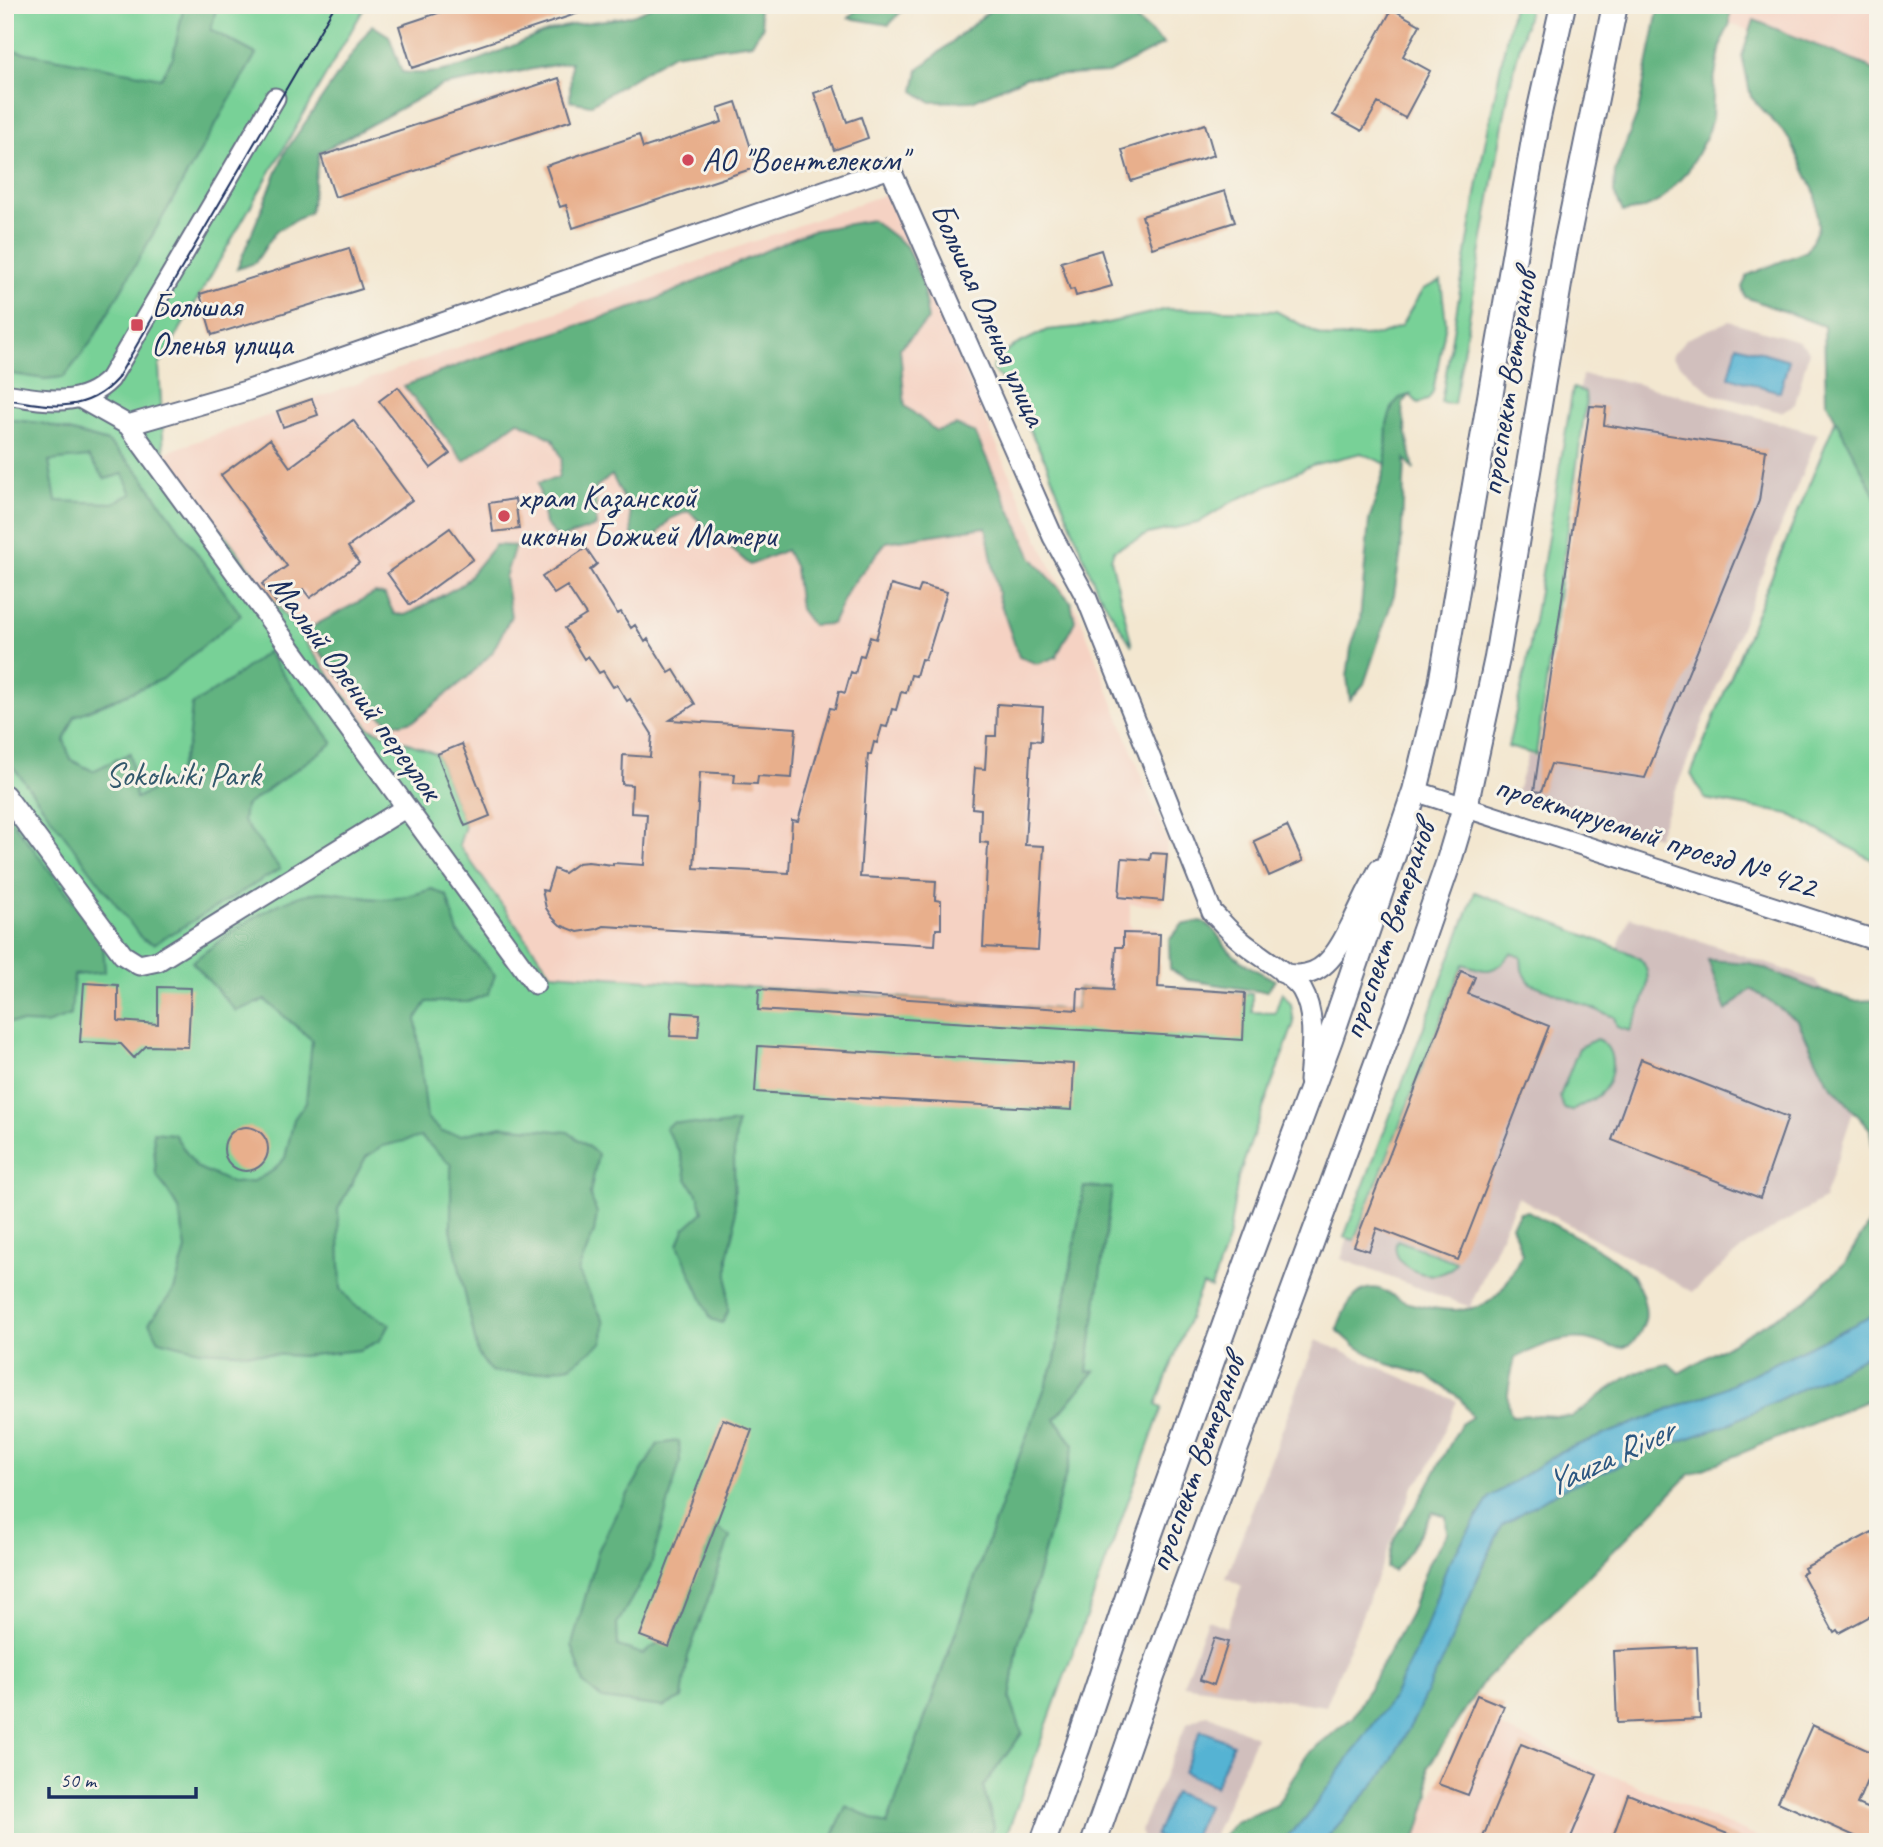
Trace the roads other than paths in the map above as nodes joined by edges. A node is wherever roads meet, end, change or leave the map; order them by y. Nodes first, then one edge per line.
1 (1563, 5) edge
2 (1615, 5) edge
3 (275, 98) dead end
4 (5, 394) edge
5 (80, 398) junction
6 (128, 425) junction
7 (5, 795) edge
8 (1412, 800) junction
9 (1465, 807) junction
10 (405, 808) junction
11 (1878, 941) edge
12 (1282, 973) junction
13 (535, 984) dead end
14 (1307, 1097) junction
15 (1042, 1842) edge
16 (1094, 1842) edge

1 - 8 main road, проспект Ветеранов
2 - 9 main road, проспект Ветеранов
3 - 5 street
4 - 5 street
5 - 6 street
6 - 10 street, Малый Олений переулок
6 - 12 street, Большая Оленья улица
7 - 10 street
8 - 9 street, проектируемый проезд № 422
8 - 12 street
8 - 14 main road, проспект Ветеранов
9 - 11 street, проектируемый проезд № 422
9 - 16 main road, проспект Ветеранов
10 - 13 street, Малый Олений переулок
12 - 14 street
14 - 15 main road, проспект Ветеранов

